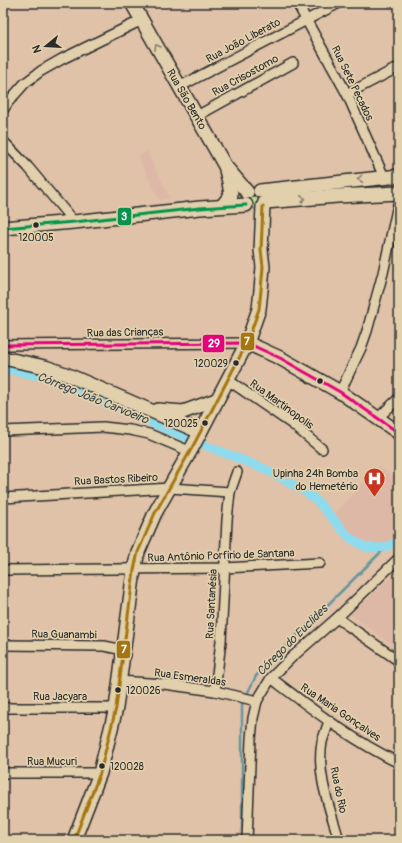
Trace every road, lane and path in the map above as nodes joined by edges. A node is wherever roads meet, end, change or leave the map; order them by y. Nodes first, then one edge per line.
1 (132, 3) edge
2 (297, 3) edge
3 (339, 3) edge
4 (307, 19) junction
5 (142, 20) junction
6 (293, 63) dead end
7 (399, 67) edge
8 (179, 87) junction
9 (347, 94) junction
10 (3, 110) edge
11 (197, 116) junction
12 (3, 141) edge
13 (225, 166) junction
14 (384, 176) junction
15 (399, 176) edge
16 (399, 193) edge
17 (399, 200) edge
18 (256, 201) junction
19 (222, 206) junction
20 (74, 222) junction
21 (3, 228) edge
22 (247, 343) junction
23 (3, 345) edge
24 (3, 358) edge
25 (228, 380) junction
26 (340, 392) junction
27 (399, 398) edge
28 (216, 400) junction
29 (146, 409) junction
30 (378, 418) junction
31 (3, 431) edge
32 (399, 432) edge
33 (195, 442) junction
34 (322, 449) dead end
35 (237, 472) dead end
36 (170, 488) junction
37 (230, 492) junction
38 (3, 498) edge
39 (399, 558) edge
40 (320, 563) dead end
41 (225, 568) junction
42 (3, 570) edge
43 (134, 570) junction
44 (337, 618) junction
45 (3, 645) edge
46 (124, 650) junction
47 (399, 661) edge
48 (271, 678) junction
49 (120, 681) junction
50 (215, 691) junction
51 (254, 700) junction
52 (3, 708) edge
53 (116, 708) junction
54 (329, 721) junction
55 (399, 764) edge
56 (3, 773) edge
57 (100, 773) junction
58 (74, 840) edge
59 (247, 840) edge
60 (339, 840) edge

1 - 5 main road, Rua São Bento
2 - 4 street, Rua Sete Pecados
3 - 4 street, Rua João Liberato
4 - 8 street, Rua João Liberato
4 - 9 street, Rua Sete Pecados
8 -> 5 main road, Rua São Bento
5 - 10 street
6 - 11 street, Rua Crisostomo
7 - 9 street
8 - 11 main road, Rua São Bento
9 - 14 street, Rua Sete Pecados
11 - 13 main road, Rua São Bento
12 - 20 street
13 - 18 main road, Rua São Bento
13 - 19 main road
14 - 15 main road
14 -> 18 main road
18 -> 16 main road
17 - 26 street
18 - 19 main road
18 - 22 main road
19 - 20 main road
20 - 21 main road
22 - 23 street, Rua das Crianças
22 - 25 main road
22 - 26 main road
24 - 29 main road
25 - 28 main road
25 - 34 street, Rua Martinopolis
26 - 30 main road
27 - 30 street
28 - 29 main road
28 - 33 main road
29 - 33 main road
30 - 32 main road
31 - 33 street
33 - 36 main road
35 - 37 street, Rua Santanésia
36 - 37 street, Rua Bastos Ribeiro
36 - 38 street, Rua Bastos Ribeiro
36 - 43 main road
37 - 41 street, Rua Santanésia
39 - 44 street
40 - 41 street, Rua Antônio Porfirio de Santana
41 - 43 street, Rua Antônio Porfirio de Santana
41 - 50 street, Rua Santanésia
42 - 43 street, Rua Antônio Porfirio de Santana
43 - 46 main road
44 - 47 street
44 - 48 street
45 - 46 street, Rua Guanambi
46 - 49 main road
48 - 51 street
48 - 54 street, Rua Maria Gonçalves
49 - 50 street, Rua Esmeraldas
49 - 53 main road
50 - 51 street, Rua Esmeraldas
51 - 59 street
52 - 53 street, Rua Jacyara
53 - 57 main road
54 - 55 street, Rua Maria Gonçalves
54 - 60 street, Rua do Rio
56 - 57 street, Rua Mucuri
57 - 58 main road

